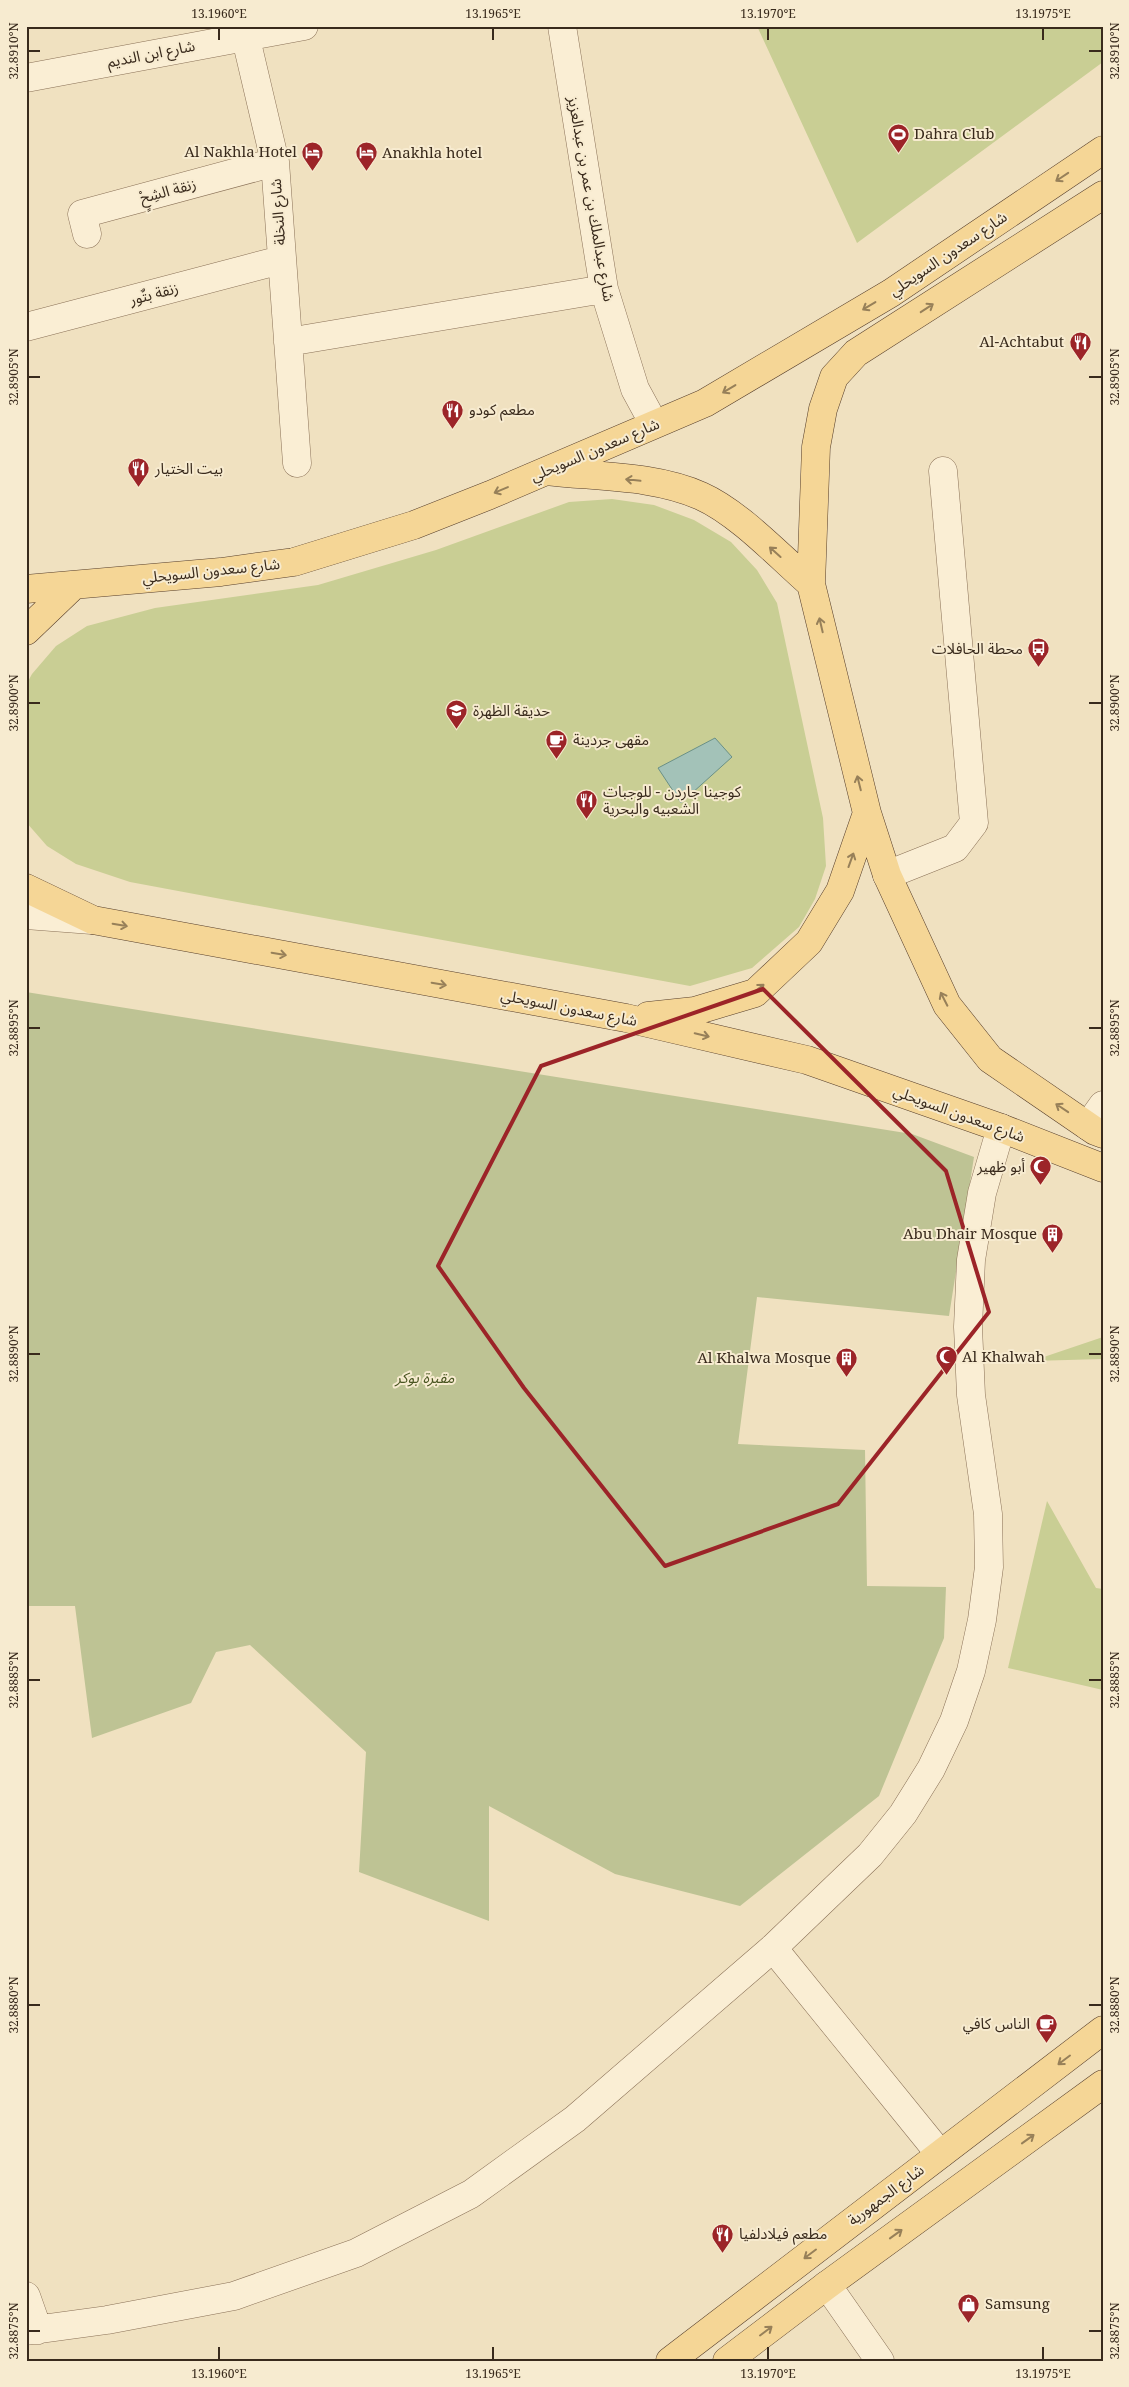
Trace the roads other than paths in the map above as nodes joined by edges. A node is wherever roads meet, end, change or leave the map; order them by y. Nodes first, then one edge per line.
1 (304, 26) edge
2 (562, 26) edge
3 (244, 31) edge
4 (26, 78) edge
5 (1103, 150) edge
6 (275, 162) junction
7 (1103, 196) edge
8 (87, 234) dead end
9 (281, 260) junction
10 (604, 289) junction
11 (26, 327) edge
12 (288, 342) junction
13 (654, 424) junction
14 (297, 463) dead end
15 (546, 471) junction
16 (944, 471) dead end
17 (811, 584) junction
18 (74, 585) junction
19 (26, 589) edge
20 (26, 631) edge
21 (867, 813) junction
22 (887, 875) junction
23 (26, 888) edge
24 (26, 915) edge
25 (93, 920) junction
26 (626, 1018) junction
27 (1098, 1122) edge
28 (1001, 1128) junction
29 (1103, 1168) edge
30 (773, 1948) junction
31 (1103, 2030) edge
32 (1103, 2084) edge
33 (940, 2154) junction
34 (827, 2285) junction
35 (26, 2296) edge
36 (32, 2330) edge
37 (670, 2361) edge
38 (727, 2361) edge
39 (880, 2361) edge

1 - 3 street, شارع ابن النديم
2 - 10 street, شارع عبدالملك بن عمر بن عبدالعزيز
3 - 4 street, شارع ابن النديم
3 - 6 street, شارع النخلة
5 -> 13 main road, شارع سعدون السويحلي
6 - 8 street, ْزنقة الشِحٍ
6 - 9 street, شارع النخلة
17 -> 7 main road
9 - 11 street, زنقة بتٌور
9 - 12 street, شارع النخلة
10 - 12 street
10 - 13 street, شارع عبدالملك بن عمر بن عبدالعزيز
12 - 14 street, شارع النخلة
13 - 15 main road, شارع سعدون السويحلي
17 -> 15 main road
15 -> 18 main road, شارع سعدون السويحلي
16 - 22 street
21 -> 17 main road
18 - 19 main road, شارع سعدون السويحلي
18 - 20 main road
21 - 22 main road
26 -> 21 main road
27 -> 22 main road
23 - 25 main road, شارع سعدون السويحلي
24 - 25 street
25 -> 26 main road, شارع سعدون السويحلي
26 -> 28 main road, شارع سعدون السويحلي
28 - 29 main road, شارع سعدون السويحلي
28 - 30 street
30 - 33 street
30 - 36 street
31 -> 33 main road, شارع الجمهورية
34 -> 32 main road
33 -> 37 main road, شارع الجمهورية
38 -> 34 main road
34 - 39 street
35 - 36 street

